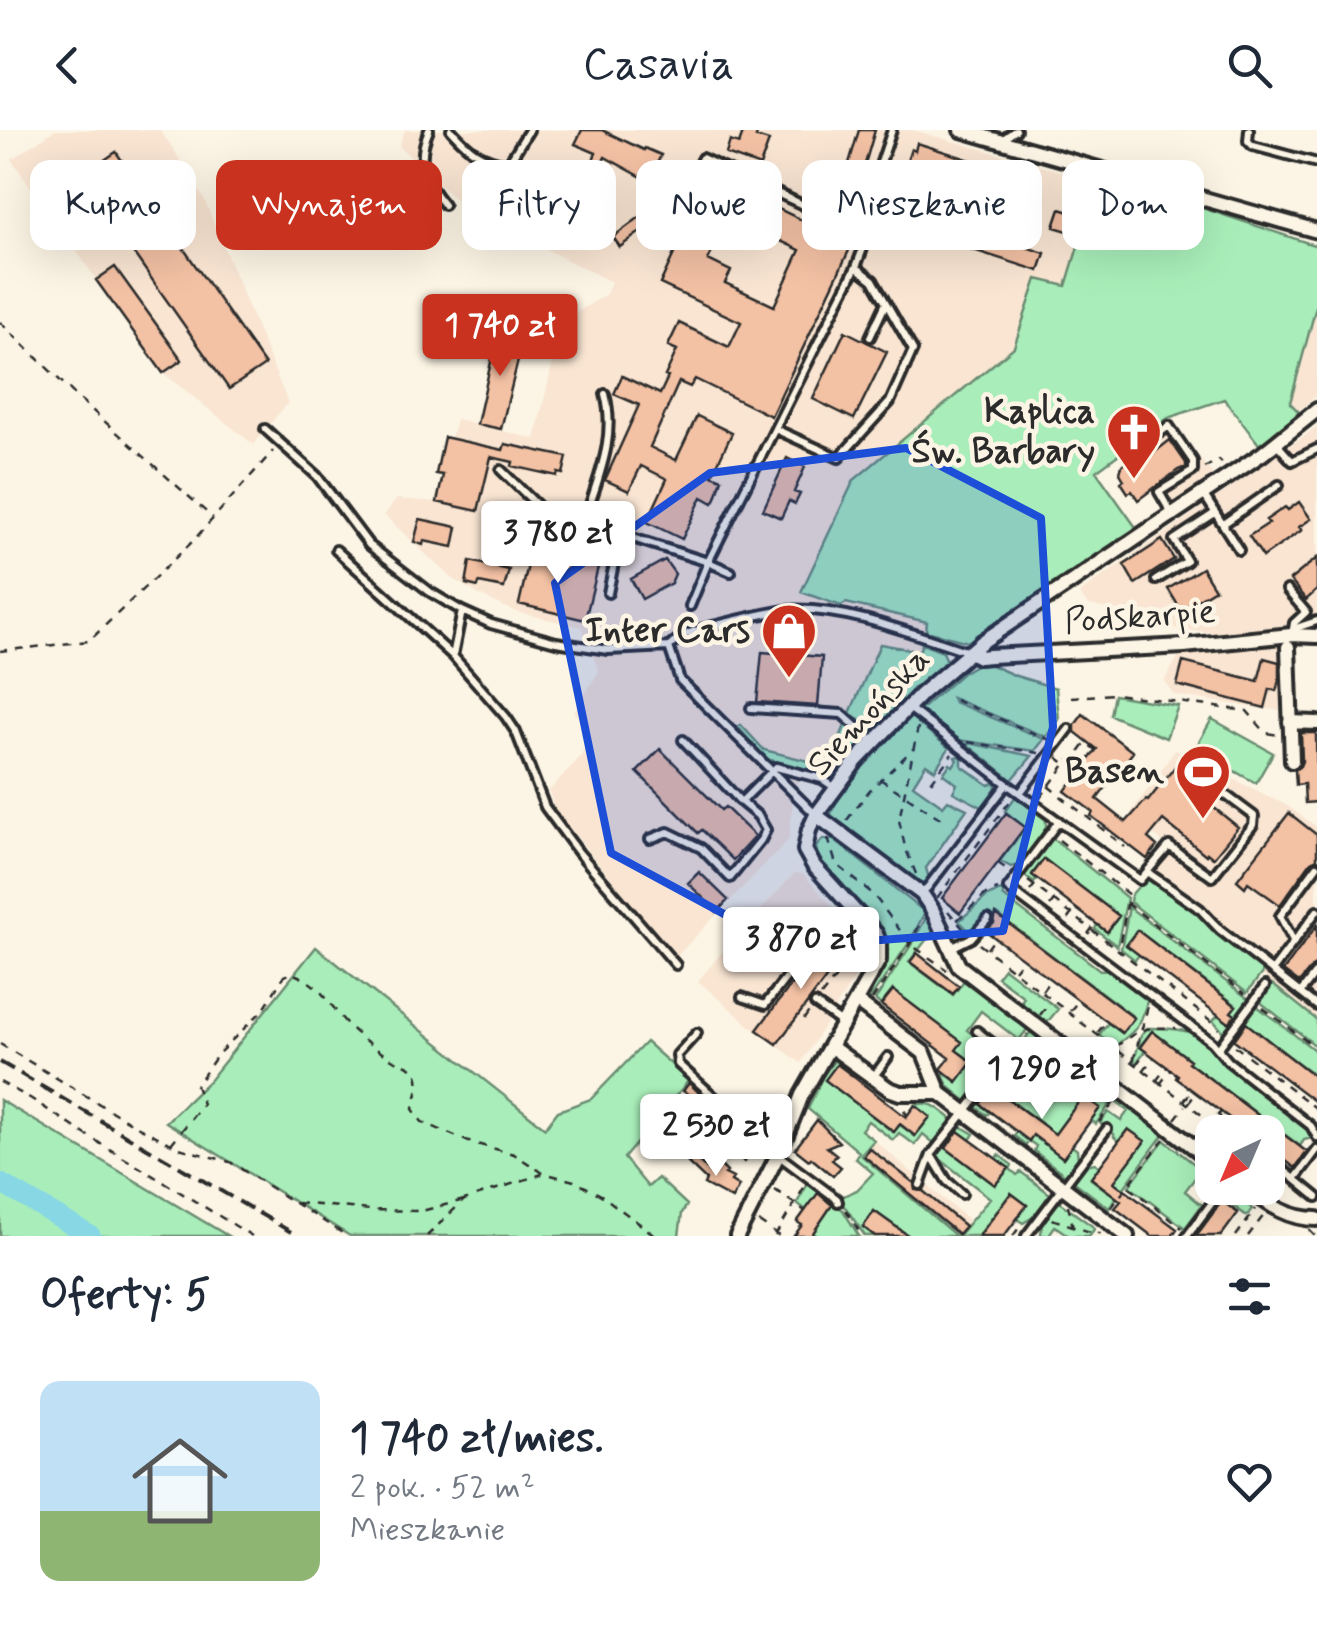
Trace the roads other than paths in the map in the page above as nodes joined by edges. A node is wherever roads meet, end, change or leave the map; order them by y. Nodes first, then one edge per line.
1 (429, 130) edge
2 (451, 130) edge
3 (529, 130) edge
4 (892, 130) edge
5 (961, 130) edge
6 (1016, 130) edge
7 (1249, 130) edge
8 (1001, 141) junction
9 (882, 160) edge
10 (1317, 163) edge
11 (444, 205) dead end
12 (1317, 231) edge
13 (862, 250) edge
14 (856, 267) junction
15 (886, 303) junction
16 (870, 337) dead end
17 (605, 394) dead end
18 (1317, 410) edge
19 (264, 430) dead end
20 (775, 430) junction
21 (1276, 443) junction
22 (1317, 449) edge
23 (1132, 453) dead end
24 (502, 470) dead end
25 (1279, 484) dead end
26 (1203, 494) junction
27 (1216, 513) junction
28 (1172, 514) junction
29 (584, 522) junction
30 (1222, 524) junction
31 (620, 534) junction
32 (336, 550) dead end
33 (1239, 550) dead end
34 (708, 562) junction
35 (731, 572) dead end
36 (1156, 580) dead end
37 (1287, 590) dead end
38 (608, 593) dead end
39 (690, 606) dead end
40 (462, 611) junction
41 (1317, 621) edge
42 (1317, 636) edge
43 (1290, 637) junction
44 (668, 647) junction
45 (969, 652) junction
46 (453, 656) junction
47 (908, 707) junction
48 (751, 708) dead end
49 (1317, 723) edge
50 (1069, 729) dead end
51 (1291, 729) junction
52 (683, 740) dead end
53 (873, 742) junction
54 (1292, 761) dead end
55 (772, 771) junction
56 (1203, 778) dead end
57 (1008, 784) junction
58 (835, 787) junction
59 (1019, 792) junction
60 (741, 802) junction
61 (816, 815) junction
62 (1059, 821) junction
63 (650, 839) dead end
64 (1317, 866) edge
65 (1147, 872) junction
66 (928, 888) dead end
67 (1317, 911) edge
68 (988, 919) dead end
69 (1294, 942) junction
70 (951, 948) junction
71 (676, 965) dead end
72 (875, 969) junction
73 (1272, 971) junction
74 (1317, 971) edge
75 (1265, 986) dead end
76 (1300, 993) junction
77 (742, 998) dead end
78 (856, 1002) junction
79 (815, 1004) road end
80 (1317, 1006) edge
81 (843, 1024) junction
82 (977, 1032) dead end
83 (697, 1033) dead end
84 (830, 1046) junction
85 (1218, 1049) junction
86 (888, 1057) dead end
87 (873, 1077) junction
88 (940, 1094) junction
89 (965, 1113) junction
90 (1107, 1129) dead end
91 (1317, 1138) edge
92 (1195, 1149) edge
93 (1317, 1150) edge
94 (778, 1155) junction
95 (931, 1155) junction
96 (1285, 1172) edge
97 (1294, 1179) junction
98 (920, 1184) dead end
99 (1060, 1192) junction
100 (962, 1194) dead end
101 (1317, 1197) edge
102 (838, 1202) dead end
103 (1209, 1205) edge
104 (1270, 1205) edge
105 (1317, 1219) edge
106 (1187, 1233) edge
107 (736, 1236) edge
108 (1026, 1236) edge
109 (1127, 1236) edge

1 - 11 lane
2 - 3 lane
4 - 9 lane
5 - 8 street
6 - 8 lane
7 - 10 lane
8 - 12 street
13 - 14 lane
14 - 15 lane
14 - 20 lane
15 - 16 lane
15 - 20 lane
17 - 29 lane
18 - 21 street, Siemońska
19 - 40 lane
20 - 34 lane
21 - 22 lane
21 - 26 street, Siemońska
23 - 28 lane
24 - 29 lane
25 - 30 lane
26 - 27 lane
26 - 28 street, Siemońska
27 - 30 lane
27 - 36 lane
28 - 45 street, Siemońska
29 - 31 lane
30 - 33 lane
31 - 34 lane
31 - 38 lane
32 - 46 lane
34 - 35 lane
34 - 39 lane
37 - 43 lane
40 - 44 lane
40 - 46 lane
41 - 43 lane
42 - 43 street, Podskarpie
43 - 45 street, Podskarpie
43 - 51 street
44 - 45 lane
44 - 55 lane
45 - 47 street, Siemońska
46 - 71 lane
47 - 53 street, Siemońska
47 - 57 lane
48 - 53 lane
49 - 51 street
50 - 59 lane
51 - 54 street
52 - 60 lane
53 - 58 street, Siemońska
55 - 58 lane
55 - 60 lane
55 - 61 lane
56 - 65 lane
57 - 59 lane
57 - 66 lane
58 - 61 street, Siemońska
59 - 62 lane
60 - 63 lane
61 - 70 street
61 - 72 street, Siemońska
62 - 65 lane
62 - 85 lane
64 - 69 lane
65 - 73 lane
67 - 69 lane
68 - 70 lane
69 - 73 lane
70 - 92 street
72 - 77 lane
72 - 78 street
73 - 76 lane
74 - 76 lane
75 - 85 lane
76 - 80 lane
78 - 81 street
78 - 88 street
79 - 81 lane
81 - 84 street
82 - 89 lane
83 - 94 lane
84 - 87 street
84 - 94 street
85 - 91 lane
86 - 87 lane
87 - 88 street
88 - 89 street
89 - 95 lane
89 - 99 street
90 - 99 lane
93 - 97 lane
94 - 102 lane
94 - 107 street
95 - 98 lane
95 - 100 lane
96 - 97 lane
97 - 101 lane
99 - 108 lane
99 - 109 street
103 - 106 lane
104 - 105 street

